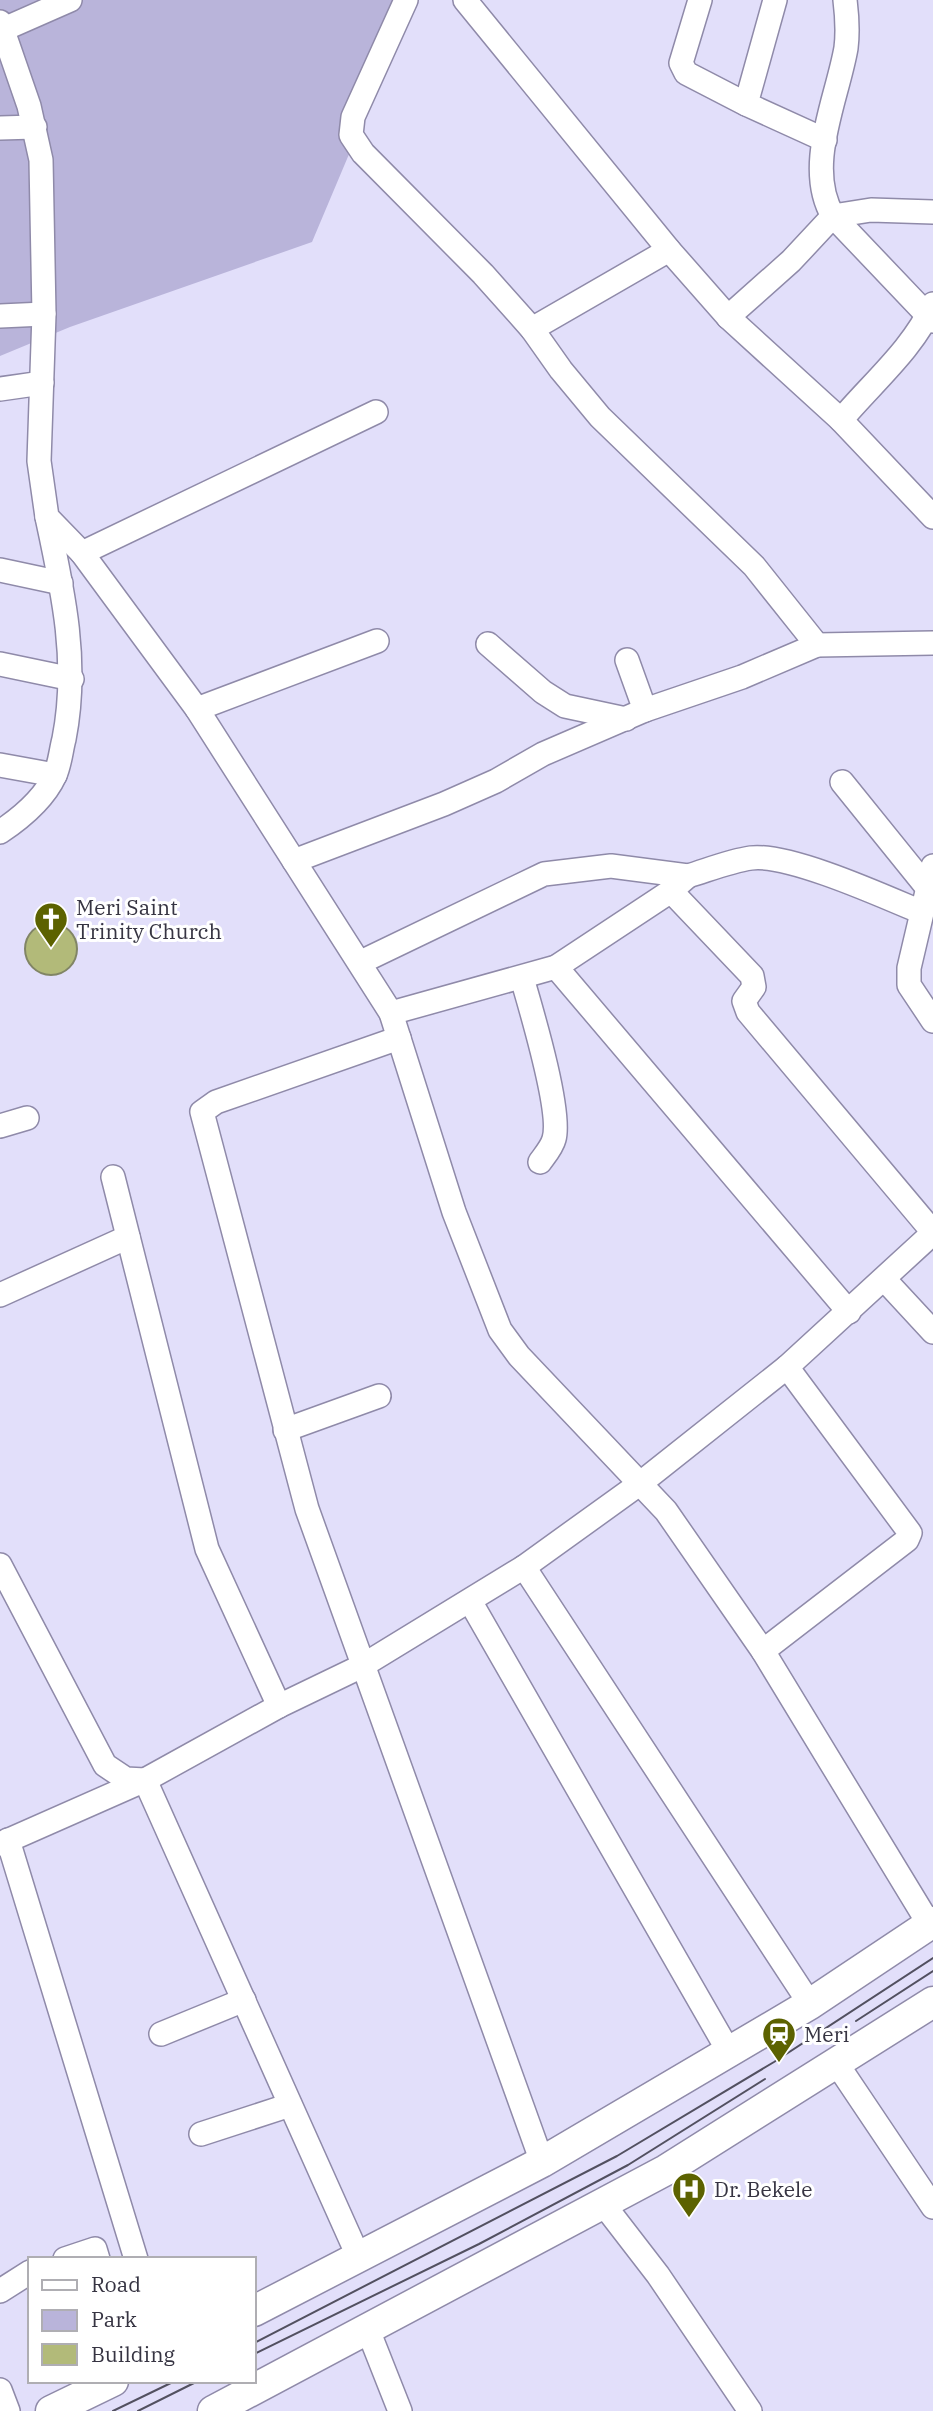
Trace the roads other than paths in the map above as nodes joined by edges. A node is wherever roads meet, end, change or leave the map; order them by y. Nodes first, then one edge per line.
1 (70, 0) edge
2 (406, 0) edge
3 (465, 0) edge
4 (700, 0) edge
5 (775, 0) edge
6 (845, 0) edge
7 (2, 25) edge
8 (746, 104) junction
9 (35, 127) junction
10 (0, 128) edge
11 (825, 140) junction
12 (933, 212) edge
13 (833, 216) junction
14 (669, 250) junction
15 (44, 314) junction
16 (931, 314) edge
17 (0, 316) edge
18 (728, 317) junction
19 (531, 329) junction
20 (42, 383) junction
21 (0, 389) edge
22 (376, 412) dead end
23 (841, 420) junction
24 (47, 517) junction
25 (933, 517) edge
26 (82, 552) junction
27 (0, 570) edge
28 (61, 583) junction
29 (377, 641) dead end
30 (933, 643) edge
31 (488, 644) dead end
32 (817, 645) junction
33 (627, 660) dead end
34 (0, 664) edge
35 (72, 679) junction
36 (197, 709) junction
37 (636, 714) junction
38 (0, 765) edge
39 (55, 775) junction
40 (842, 782) dead end
41 (0, 832) edge
42 (294, 861) junction
43 (930, 876) edge
44 (679, 883) junction
45 (920, 912) junction
46 (361, 962) junction
47 (556, 967) junction
48 (522, 978) junction
49 (391, 1013) junction
50 (933, 1021) edge
51 (399, 1038) junction
52 (27, 1118) dead end
53 (0, 1126) edge
54 (540, 1162) dead end
55 (113, 1177) dead end
56 (933, 1233) edge
57 (128, 1237) junction
58 (884, 1279) junction
59 (0, 1295) edge
60 (849, 1312) junction
61 (933, 1332) edge
62 (787, 1367) junction
63 (379, 1396) dead end
64 (285, 1430) junction
65 (642, 1482) junction
66 (0, 1565) edge
67 (524, 1567) junction
68 (470, 1601) junction
69 (763, 1651) junction
70 (362, 1666) junction
71 (279, 1706) junction
72 (145, 1780) junction
73 (4, 1842) edge
74 (931, 1923) edge
75 (244, 2000) junction
76 (933, 2002) edge
77 (810, 2004) junction
78 (161, 2034) dead end
79 (729, 2052) junction
80 (837, 2064) junction
81 (290, 2105) junction
82 (201, 2134) dead end
83 (542, 2162) junction
84 (604, 2205) junction
85 (933, 2207) edge
86 (71, 2257) edge
87 (97, 2257) edge
88 (135, 2257) edge
89 (359, 2258) junction
90 (28, 2273) edge
91 (0, 2291) edge
92 (256, 2310) edge
93 (368, 2330) junction
94 (109, 2383) edge
95 (0, 2390) edge
96 (250, 2402) edge
97 (8, 2411) edge
98 (51, 2411) edge
99 (213, 2411) edge
100 (400, 2411) edge
101 (750, 2411) edge

1 - 7 street
2 - 19 street
3 - 14 street
4 - 8 street
5 - 8 street
6 - 11 street
7 - 9 street
8 - 11 street
9 - 10 street
9 - 15 street
11 - 13 street
12 - 13 street
13 - 16 street
13 - 18 street
14 - 18 street
14 - 19 street
15 - 17 street
15 - 20 street
16 - 23 street
18 - 23 street
19 - 32 street
20 - 21 street
20 - 24 street
22 - 26 street
23 - 25 street
24 - 26 street
24 - 28 street
26 - 36 street
27 - 28 street
28 - 35 street
29 - 36 street
30 - 32 street
31 - 37 street
32 - 37 street
33 - 37 street
34 - 35 street
35 - 39 street
36 - 42 street
37 - 42 street
38 - 39 street
39 - 41 street
40 - 43 street
42 - 46 street
43 - 45 street
44 - 45 street
44 - 46 street
44 - 47 street
44 - 56 street
45 - 50 street
46 - 49 street
47 - 48 street
47 - 60 street
48 - 49 street
48 - 54 street
49 - 51 street
51 - 64 street
51 - 65 street
52 - 53 street
55 - 57 street
56 - 58 street
57 - 59 street
57 - 71 street
58 - 60 street
58 - 61 street
60 - 62 street
62 - 65 street
62 - 69 street
63 - 64 street
64 - 70 street
65 - 67 street
65 - 69 street
66 - 72 street
67 - 68 street
67 - 77 street
68 - 70 street
68 - 79 street
69 - 74 street
70 - 71 street
70 - 83 street
71 - 72 street
72 - 73 street
72 - 75 street
73 - 88 street
74 - 77 main road
75 - 78 street
75 - 81 street
76 - 80 main road
77 - 79 main road
79 - 83 main road
80 - 84 main road
80 - 85 street
81 - 82 street
81 - 89 street
83 - 89 main road
84 - 93 main road
84 - 101 street
86 - 87 street
89 - 92 main road
90 - 91 street
93 - 96 main road
93 - 100 street
94 - 98 main road
95 - 97 street
96 - 99 main road

